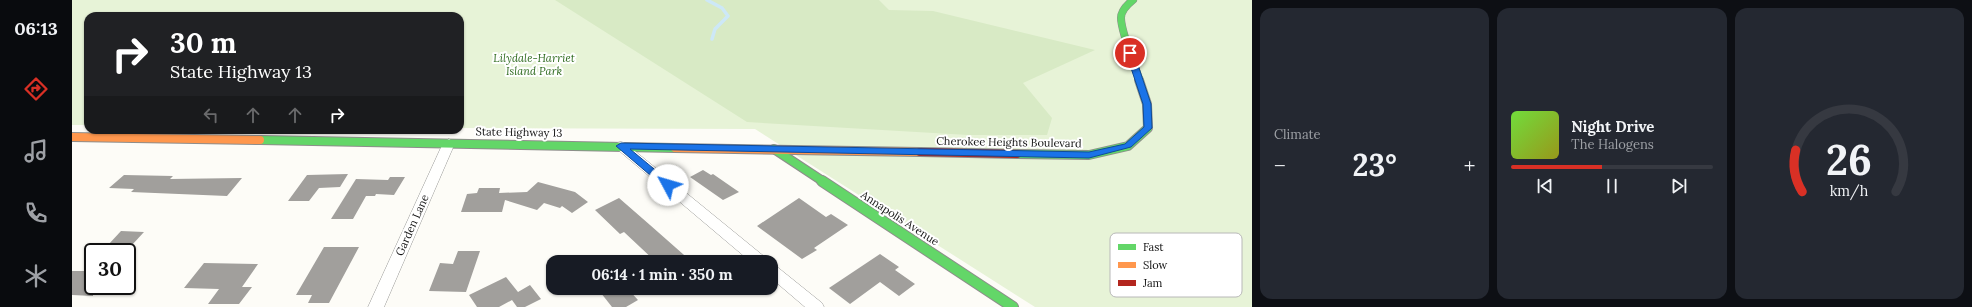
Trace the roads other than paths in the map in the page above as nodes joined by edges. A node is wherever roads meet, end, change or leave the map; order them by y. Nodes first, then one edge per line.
1 (1133, 0) edge
2 (72, 137) edge
3 (449, 143) junction
4 (621, 146) junction
5 (774, 150) junction
6 (753, 255) edge
7 (778, 276) edge
8 (376, 307) edge
9 (816, 307) edge
10 (1013, 307) edge

1 - 5 street, Cherokee Heights Boulevard
2 - 3 street, State Highway 13
3 - 4 street, State Highway 13
3 - 8 street, Garden Lane
4 - 5 street, State Highway 13
4 - 6 street
5 - 10 street, Annapolis Avenue
7 - 9 street

